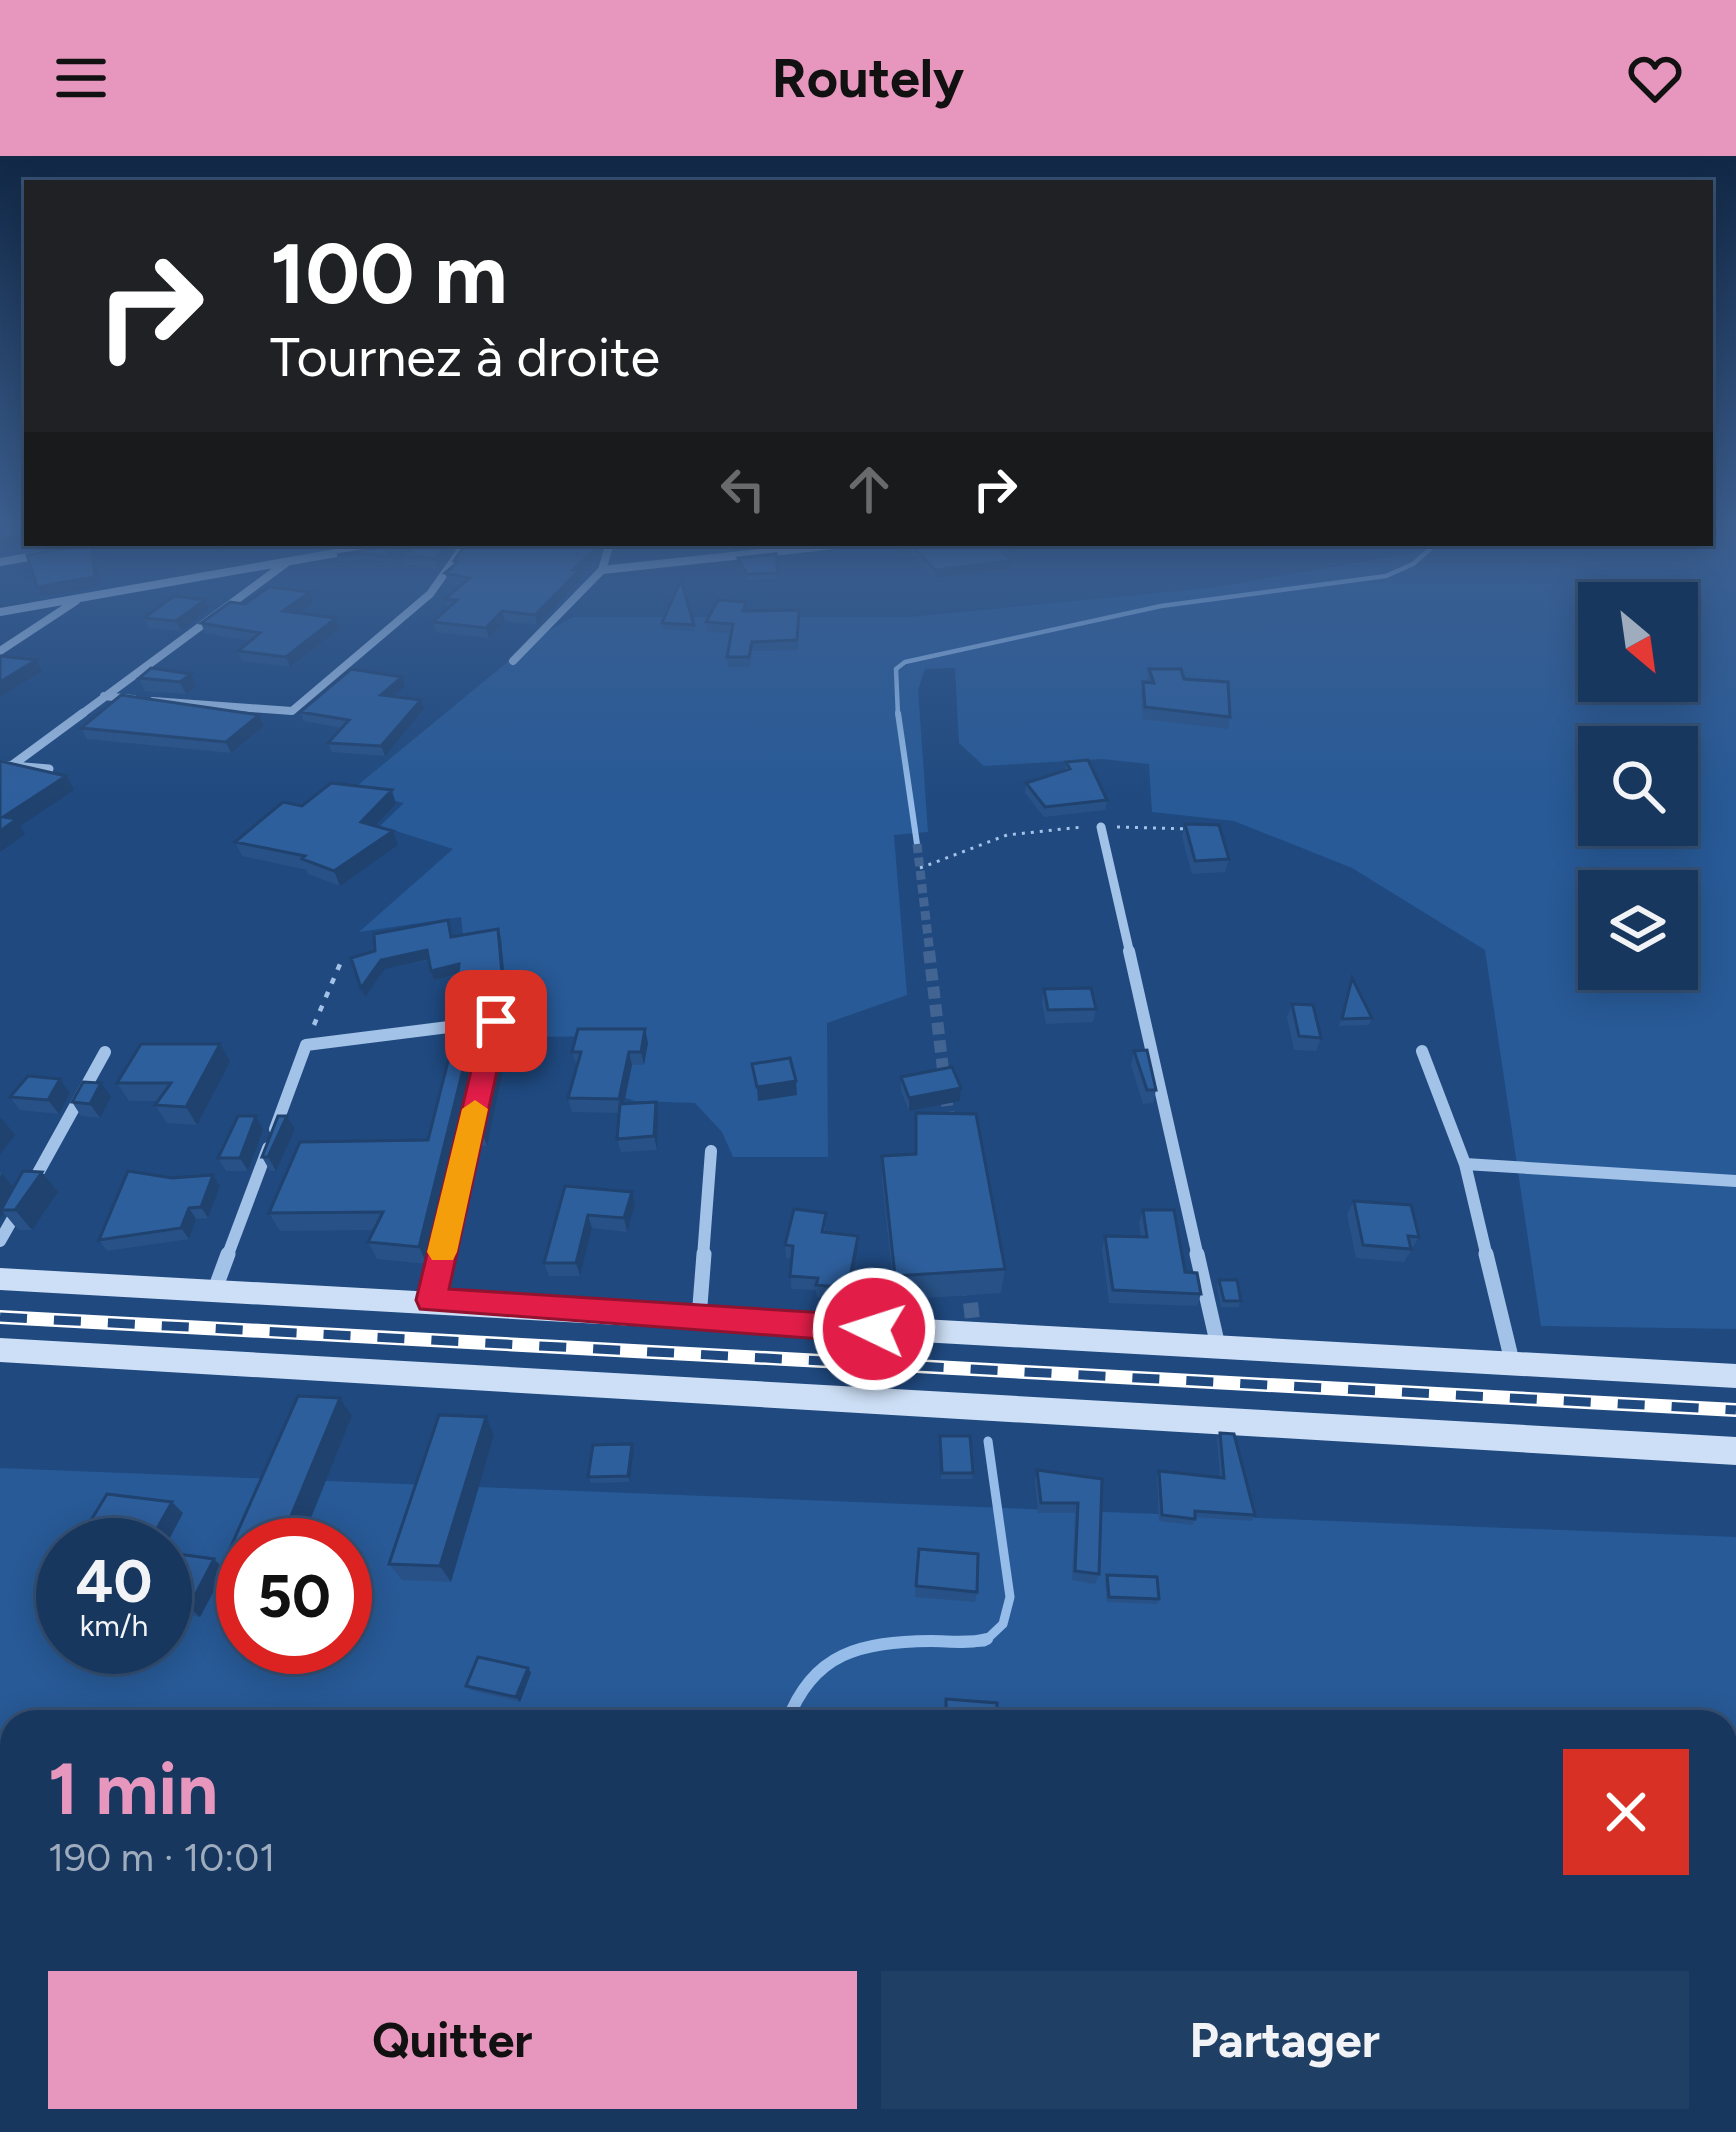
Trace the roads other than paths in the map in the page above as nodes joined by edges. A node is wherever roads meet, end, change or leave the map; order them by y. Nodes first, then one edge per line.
1 (48, 619) edge
2 (209, 619) edge
3 (400, 619) edge
4 (554, 619) edge
5 (0, 651) edge
6 (513, 661) dead end
7 (104, 696) junction
8 (6, 765) edge
9 (49, 769) edge
10 (1101, 827) road end
11 (1422, 1051) dead end
12 (106, 1052) dead end
13 (711, 1151) dead end
14 (1465, 1163) junction
15 (1736, 1181) edge
16 (0, 1241) edge
17 (0, 1279) edge
18 (214, 1293) junction
19 (431, 1300) junction
20 (699, 1318) junction
21 (1218, 1346) junction
22 (0, 1350) edge
23 (1512, 1361) junction
24 (1736, 1376) edge
25 (1736, 1450) edge

1 - 5 street
2 - 7 street
3 - 7 street
4 - 6 street
7 - 8 street
8 - 9 street
10 - 21 street
11 - 14 street
12 - 16 street
13 - 20 street
14 - 15 street
14 - 23 street
17 - 18 main road
18 - 19 main road
18 - 19 street
19 - 20 main road
20 - 21 main road
21 - 23 main road
22 - 25 main road
23 - 24 main road

